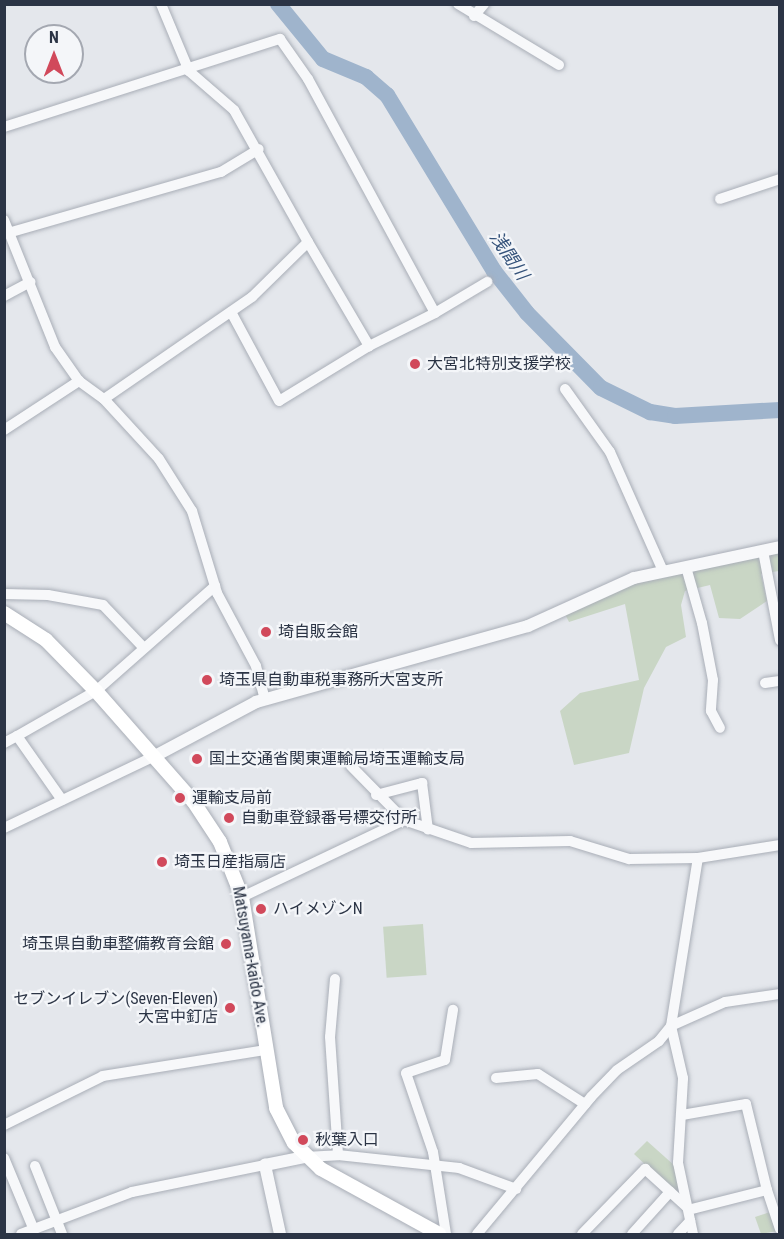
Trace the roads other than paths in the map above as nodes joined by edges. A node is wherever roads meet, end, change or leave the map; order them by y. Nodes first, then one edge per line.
1 (161, 4) edge
2 (458, 4) edge
3 (484, 4) edge
4 (474, 16) junction
5 (559, 65) dead end
6 (189, 71) junction
7 (4, 127) edge
8 (259, 149) junction
9 (780, 179) edge
10 (720, 199) dead end
11 (4, 220) edge
12 (8, 232) junction
13 (308, 242) junction
14 (30, 282) junction
15 (487, 282) dead end
16 (4, 296) edge
17 (231, 312) junction
18 (435, 313) junction
19 (369, 346) junction
20 (79, 381) junction
21 (565, 389) dead end
22 (104, 399) junction
23 (4, 430) edge
24 (780, 547) edge
25 (763, 551) junction
26 (686, 567) junction
27 (663, 571) junction
28 (215, 586) junction
29 (4, 594) edge
30 (4, 613) edge
31 (780, 640) edge
32 (144, 648) junction
33 (780, 681) edge
34 (765, 683) dead end
35 (96, 691) junction
36 (265, 699) junction
37 (720, 728) dead end
38 (17, 736) junction
39 (4, 743) edge
40 (155, 756) junction
41 (351, 766) dead end
42 (376, 795) junction
43 (62, 800) junction
44 (404, 820) junction
45 (4, 828) edge
46 (428, 830) junction
47 (780, 845) edge
48 (698, 858) junction
49 (242, 897) junction
50 (335, 979) dead end
51 (780, 994) edge
52 (453, 1010) dead end
53 (671, 1026) junction
54 (266, 1050) junction
55 (496, 1078) dead end
56 (585, 1104) junction
57 (682, 1115) junction
58 (4, 1125) edge
59 (338, 1155) junction
60 (305, 1156) junction
61 (4, 1158) edge
62 (265, 1165) junction
63 (436, 1165) junction
64 (35, 1166) dead end
65 (516, 1189) junction
66 (767, 1190) junction
67 (670, 1192) junction
68 (689, 1213) junction
69 (55, 1222) junction
70 (780, 1229) edge
71 (34, 1230) junction
72 (21, 1234) edge
73 (62, 1234) edge
74 (280, 1234) edge
75 (439, 1234) edge
76 (446, 1234) edge
77 (477, 1234) edge
78 (582, 1234) edge
79 (632, 1234) edge
80 (678, 1234) edge
81 (693, 1234) edge

1 - 6 street
2 - 4 street
3 - 4 street
4 - 5 street
6 - 7 street
6 - 8 street
6 - 18 street
8 - 12 street
8 - 13 street
9 - 10 street
11 - 12 street
12 - 14 street
13 - 17 street
13 - 19 street
14 - 16 street
14 - 20 street
15 - 18 street
17 - 19 street
17 - 22 street
18 - 19 street
20 - 22 street
20 - 23 street
21 - 27 street
22 - 28 street
24 - 25 street
25 - 26 street
25 - 31 street
26 - 27 street
26 - 37 street
27 - 36 street
28 - 32 street
28 - 36 street
29 - 32 street
30 - 35 main road, Matsuyama-kaido Ave.
32 - 35 street
33 - 34 street
35 - 38 street
35 - 40 main road, Matsuyama-kaido Ave.
36 - 40 street
38 - 39 street
38 - 43 street
40 - 43 street
40 - 49 main road, Matsuyama-kaido Ave.
41 - 42 street
42 - 44 street
42 - 46 street
43 - 45 street
44 - 46 street
44 - 49 street
46 - 48 street
47 - 48 street
48 - 53 street
49 - 54 main road, Matsuyama-kaido Ave.
50 - 59 street
51 - 53 street
52 - 63 street
53 - 56 street
53 - 57 street
54 - 58 street
54 - 60 main road, Matsuyama-kaido Ave.
55 - 56 street
56 - 65 street
57 - 66 street
57 - 68 street
59 - 60 street
59 - 63 street
60 - 62 street
60 - 75 main road, Matsuyama-kaido Ave.
61 - 71 street
62 - 69 street
62 - 74 street
63 - 65 street
63 - 76 street
64 - 69 street
65 - 77 street
66 - 68 street
66 - 70 street
67 - 68 street
67 - 78 street
67 - 79 street
68 - 80 street
68 - 81 street
69 - 71 street
69 - 73 street
71 - 72 street

